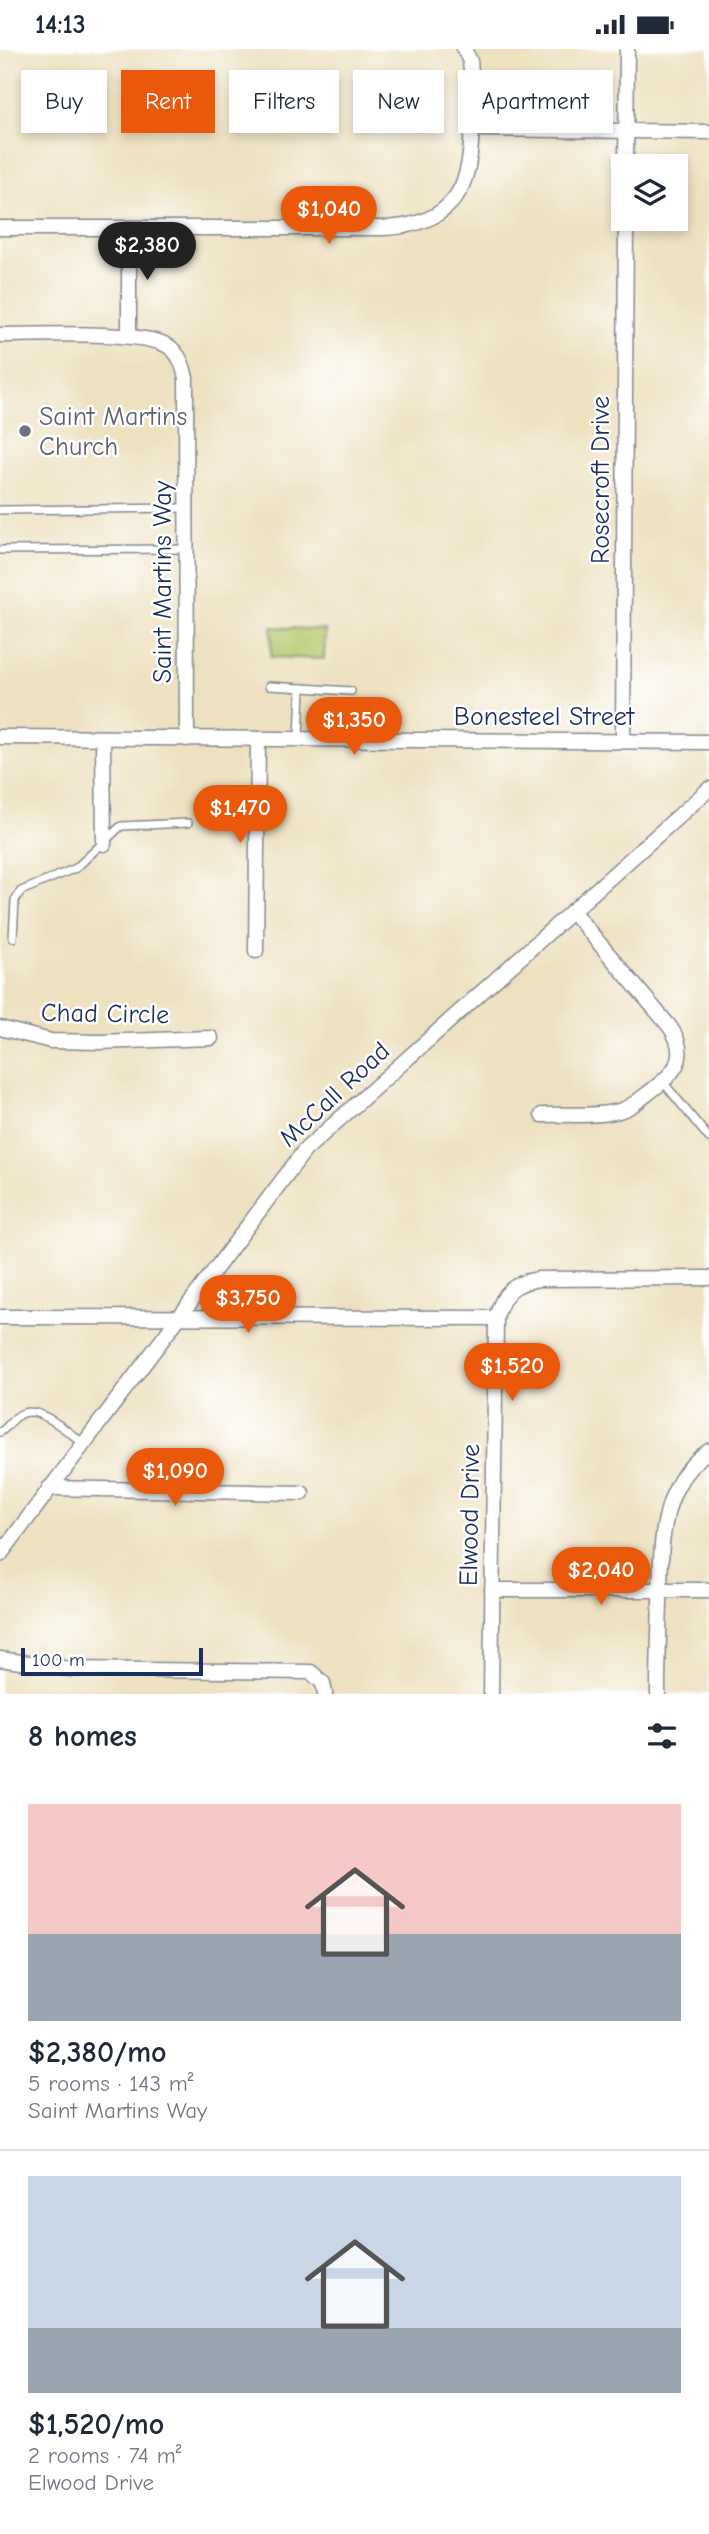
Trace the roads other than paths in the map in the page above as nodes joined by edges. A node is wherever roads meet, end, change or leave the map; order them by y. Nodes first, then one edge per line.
1 (464, 49) edge
2 (627, 49) edge
3 (471, 70) edge
4 (613, 131) edge
5 (627, 131) junction
6 (709, 132) edge
7 (471, 133) edge
8 (626, 154) edge
9 (0, 228) edge
10 (130, 228) junction
11 (626, 231) edge
12 (0, 335) edge
13 (129, 336) junction
14 (187, 508) junction
15 (0, 510) edge
16 (187, 549) junction
17 (0, 550) edge
18 (269, 686) dead end
19 (301, 688) junction
20 (351, 691) dead end
21 (0, 737) edge
22 (103, 738) junction
23 (187, 739) junction
24 (258, 739) junction
25 (299, 739) junction
26 (623, 741) junction
27 (709, 742) edge
28 (709, 789) edge
29 (188, 823) dead end
30 (104, 844) junction
31 (572, 911) junction
32 (13, 938) dead end
33 (256, 951) dead end
34 (0, 1028) edge
35 (211, 1038) dead end
36 (663, 1082) junction
37 (542, 1115) dead end
38 (709, 1138) edge
39 (709, 1278) edge
40 (0, 1317) edge
41 (177, 1318) junction
42 (496, 1318) junction
43 (0, 1432) edge
44 (83, 1443) junction
45 (709, 1451) edge
46 (49, 1488) junction
47 (303, 1493) dead end
48 (0, 1555) edge
49 (492, 1590) junction
50 (660, 1590) junction
51 (709, 1590) edge
52 (0, 1659) edge
53 (325, 1694) edge
54 (491, 1694) edge
55 (658, 1694) edge

1 - 3 street
2 - 5 street
4 - 5 street
5 - 6 street
5 - 8 street
7 - 10 street
9 - 10 street
10 - 13 street
11 - 26 street, Rosecroft Drive
12 - 13 street, Saint Martins Way
13 - 14 street, Saint Martins Way
14 - 15 lane
14 - 16 street, Saint Martins Way
16 - 17 lane
16 - 23 street, Saint Martins Way
18 - 19 lane
19 - 20 lane
19 - 25 lane
21 - 22 street, Bonesteel Street
22 - 23 street, Bonesteel Street
22 - 30 street
23 - 24 street, Bonesteel Street
24 - 25 street, Bonesteel Street
24 - 33 street
25 - 26 street, Bonesteel Street
26 - 27 street, Bonesteel Street
28 - 31 street, McCall Road
29 - 30 lane
30 - 32 lane
31 - 36 street
31 - 41 street, McCall Road
34 - 35 street, Chad Circle
36 - 37 street
36 - 38 lane
39 - 42 street
40 - 41 street
41 - 42 street
41 - 44 street, McCall Road
42 - 49 street, Elwood Drive
43 - 44 lane
44 - 46 street, McCall Road
45 - 50 street
46 - 47 street
46 - 48 street, McCall Road
49 - 50 street
49 - 54 street, Elwood Drive
50 - 51 street
50 - 55 street
52 - 53 street

